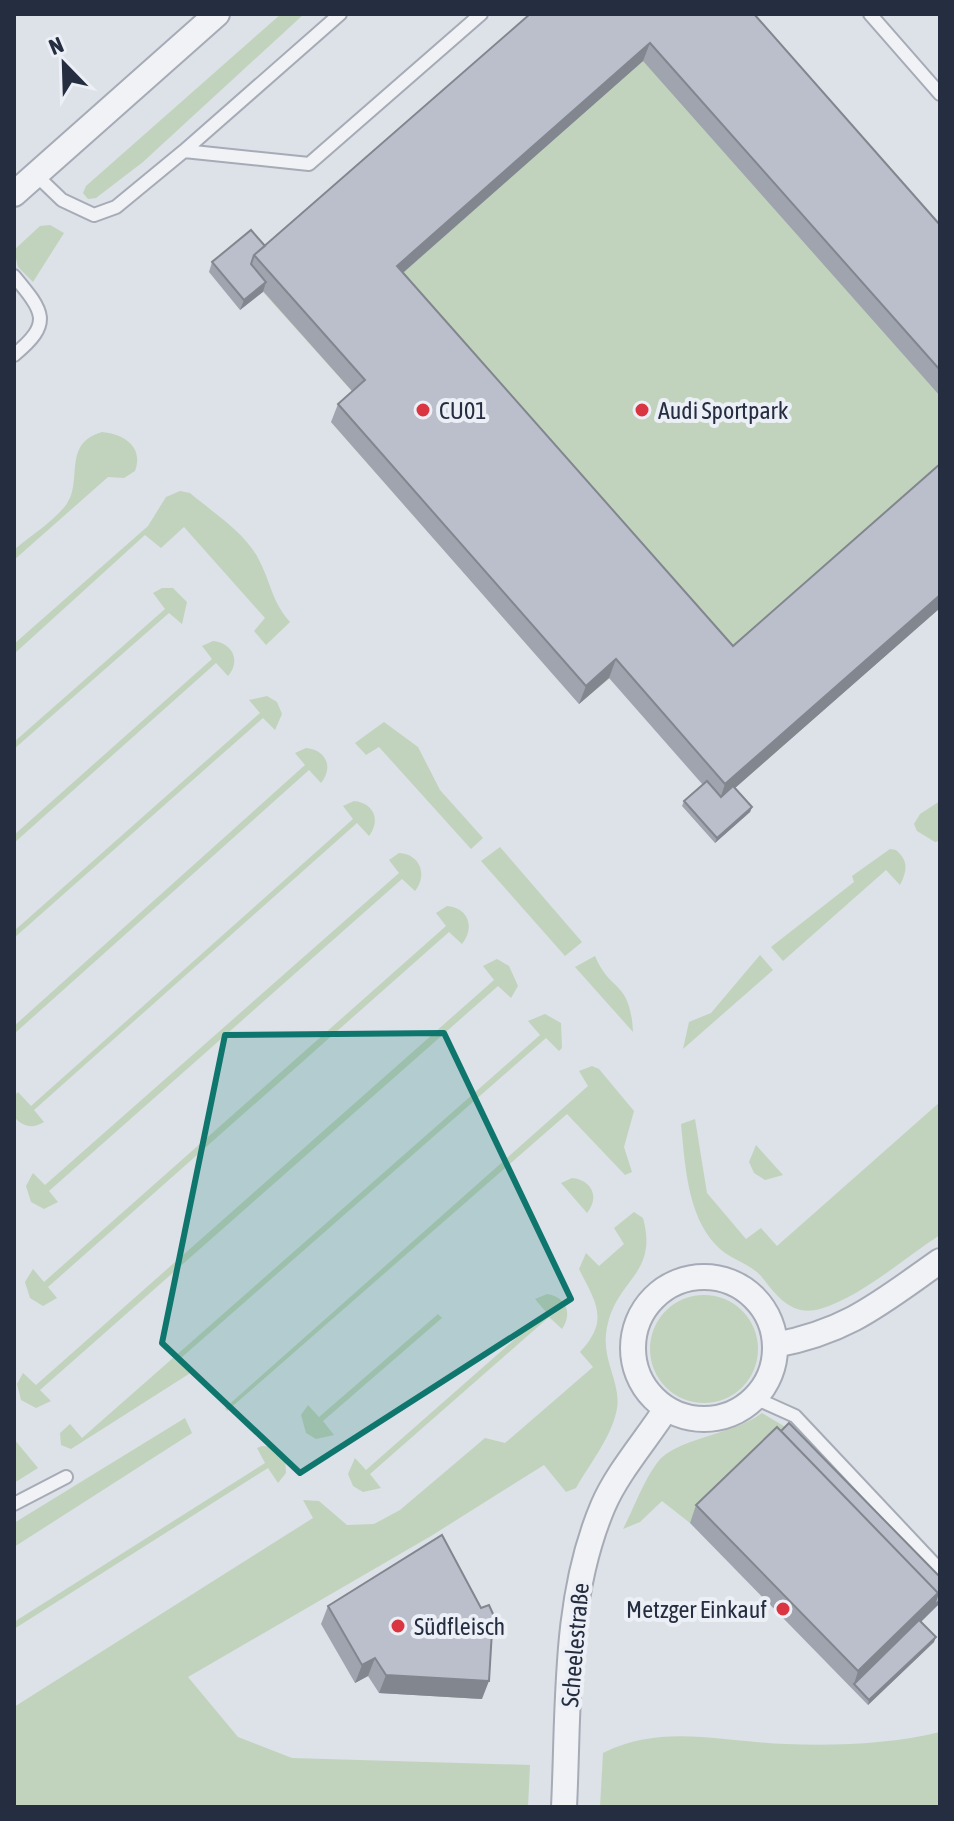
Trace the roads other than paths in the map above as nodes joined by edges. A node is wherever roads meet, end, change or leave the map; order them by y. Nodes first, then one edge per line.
1 (217, 14) edge
2 (340, 14) edge
3 (481, 14) edge
4 (870, 14) edge
5 (940, 94) edge
6 (184, 151) junction
7 (36, 175) junction
8 (14, 194) edge
9 (14, 276) edge
10 (14, 355) edge
11 (940, 1261) edge
12 (775, 1345) junction
13 (755, 1398) junction
14 (666, 1409) junction
15 (66, 1477) dead end
16 (14, 1504) edge
17 (940, 1570) edge
18 (564, 1807) edge

1 - 7 street
2 - 6 lane
3 - 6 lane
4 - 5 lane
6 - 7 lane
7 - 8 street
9 - 10 lane
11 - 12 street
12 - 13 street
12 - 14 street
13 - 14 street
13 - 17 lane
14 - 18 street, Scheelestraße
15 - 16 lane

